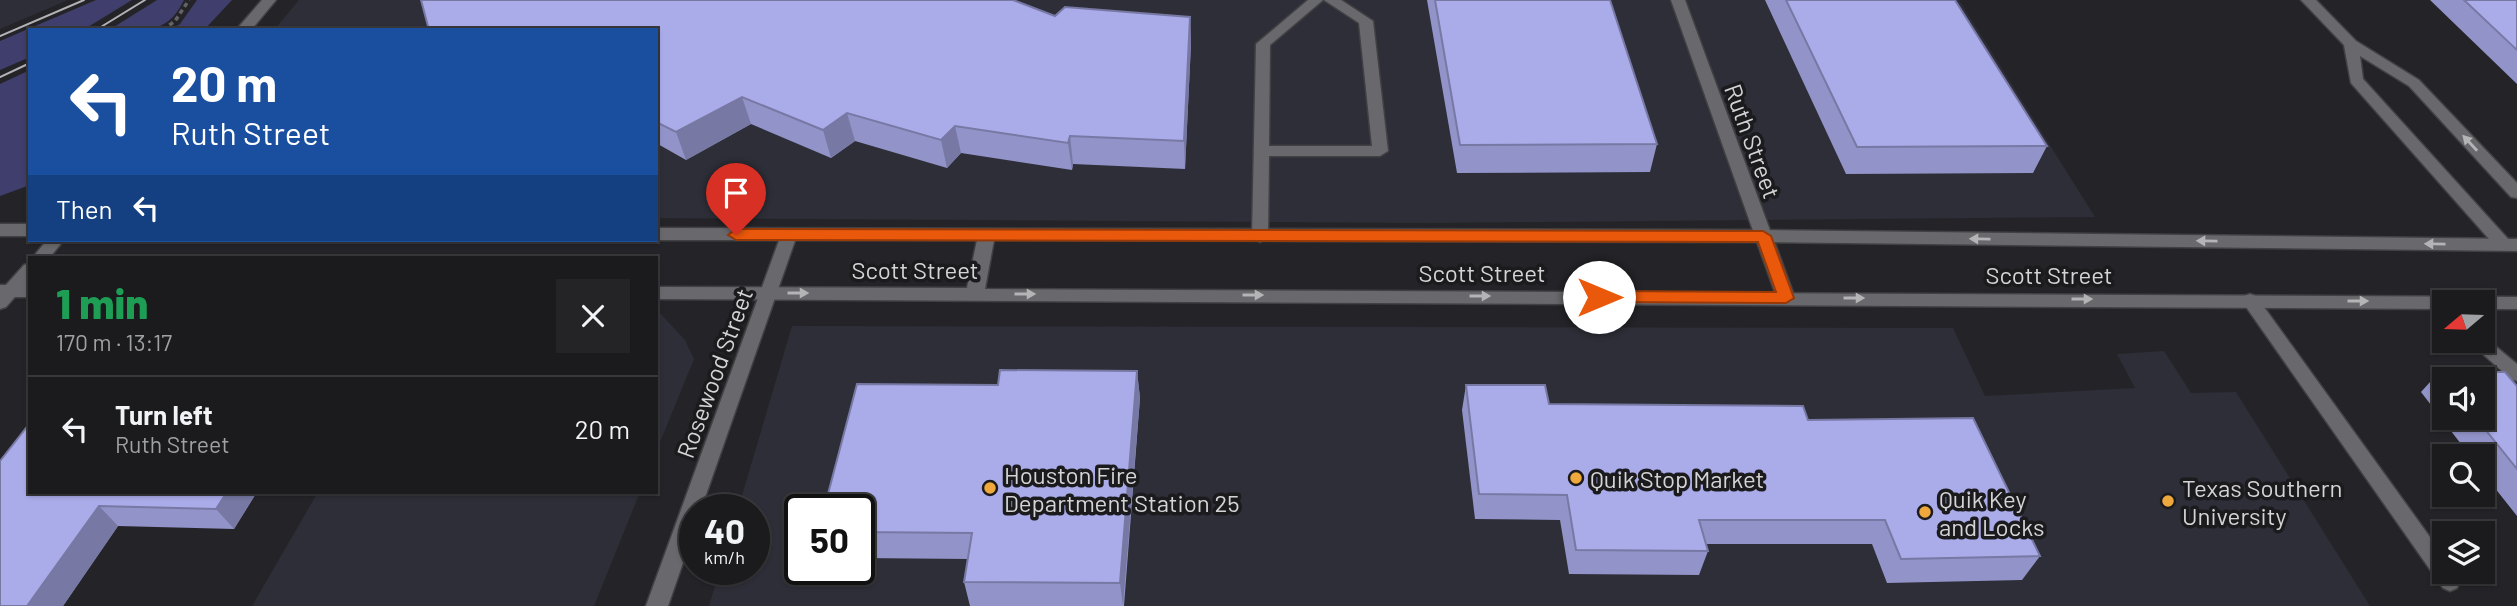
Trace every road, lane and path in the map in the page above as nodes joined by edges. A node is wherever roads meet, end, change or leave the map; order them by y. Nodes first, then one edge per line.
1 (189, 0) edge
2 (269, 0) edge
3 (1316, 0) edge
4 (1331, 0) edge
5 (1678, 0) edge
6 (2308, 0) edge
7 (166, 28) edge
8 (245, 28) edge
9 (2351, 44) junction
10 (1261, 151) junction
11 (2517, 193) edge
12 (0, 230) edge
13 (28, 230) edge
14 (658, 234) edge
15 (789, 235) junction
16 (986, 236) junction
17 (1260, 236) junction
18 (1763, 236) junction
19 (54, 242) edge
20 (2510, 245) edge
21 (42, 256) edge
22 (2517, 260) edge
23 (28, 271) edge
24 (28, 291) edge
25 (658, 293) edge
26 (768, 293) junction
27 (975, 294) junction
28 (4, 295) edge
29 (1786, 298) junction
30 (2249, 300) junction
31 (2432, 302) edge
32 (2496, 303) edge
33 (2517, 303) edge
34 (2493, 354) edge
35 (2517, 374) edge
36 (2432, 557) edge
37 (657, 606) edge

1 - 7 path
2 - 8 main road
3 - 10 main road
4 - 10 main road
5 - 18 main road, Ruth Street
6 - 9 main road
11 -> 9 main road
9 - 20 main road
10 - 17 main road
12 - 13 main road
14 - 15 main road, Scott Street
15 - 16 main road, Scott Street
15 - 26 main road, Rosewood Street
16 - 17 main road, Scott Street
16 - 27 main road
17 - 18 main road, Scott Street
20 -> 18 main road, Scott Street
18 - 29 main road, Ruth Street
19 - 21 main road
20 - 22 main road
23 - 28 main road
24 - 28 main road
25 - 26 main road, Scott Street
26 -> 27 main road, Scott Street
26 - 37 main road, Rosewood Street
27 -> 29 main road, Scott Street
29 -> 30 main road, Scott Street
30 -> 31 main road, Scott Street
30 - 36 main road
32 - 33 main road, Scott Street
34 - 35 main road

